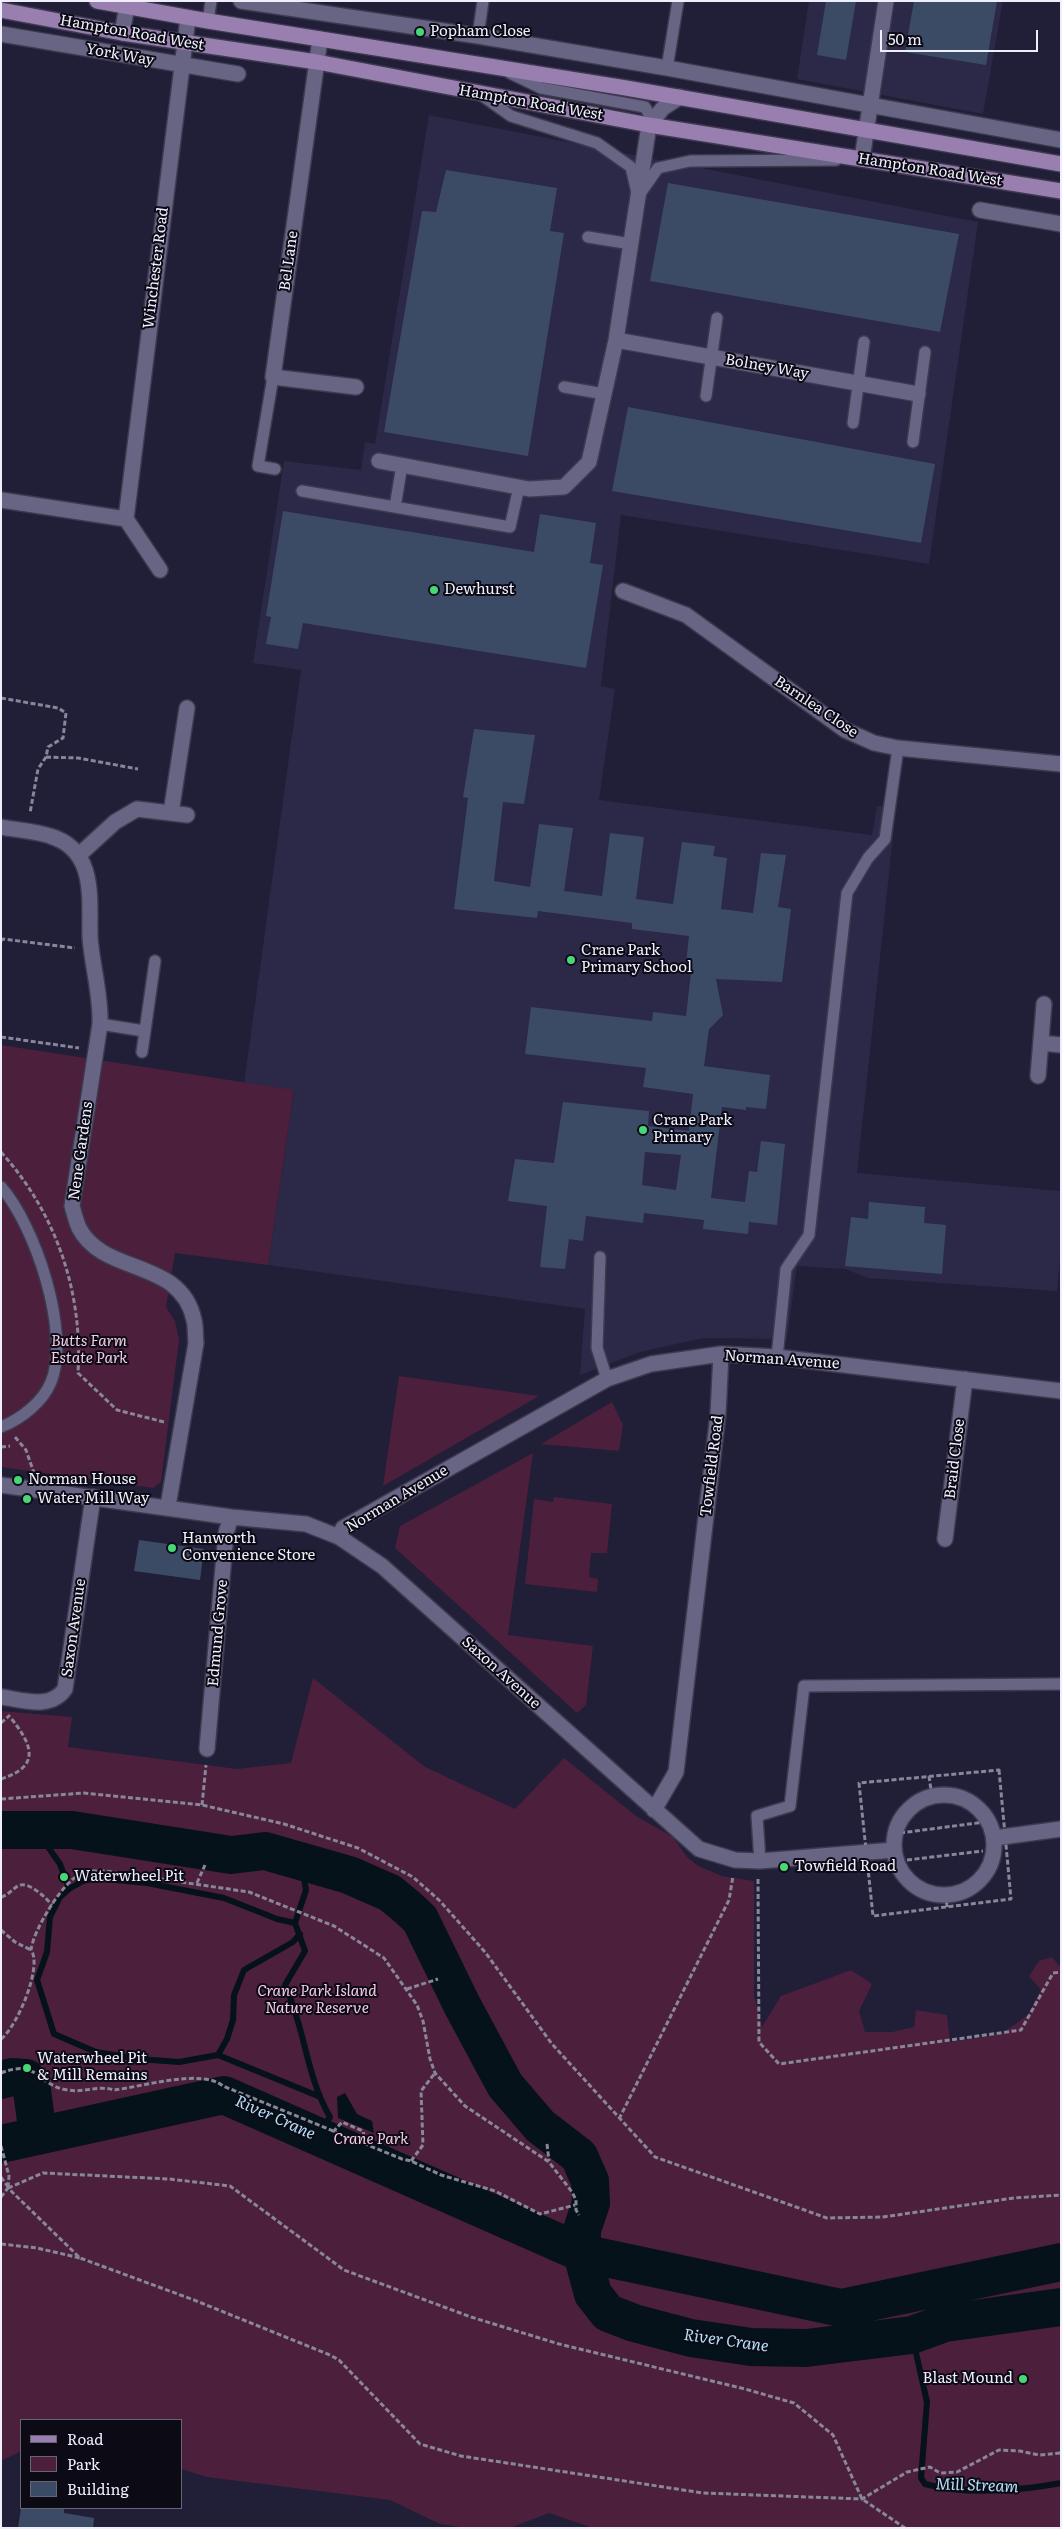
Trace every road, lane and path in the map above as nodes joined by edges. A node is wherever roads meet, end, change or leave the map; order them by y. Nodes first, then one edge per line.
1 (97, 1) edge
2 (211, 1) edge
3 (241, 1) edge
4 (483, 1) edge
5 (678, 1) edge
6 (886, 1) edge
7 (128, 3) edge
8 (1, 10) edge
9 (188, 18) junction
10 (208, 21) junction
11 (122, 33) junction
12 (1, 34) edge
13 (478, 36) junction
14 (320, 39) junction
15 (184, 41) junction
16 (316, 62) junction
17 (181, 66) junction
18 (497, 67) junction
19 (667, 68) junction
20 (238, 74) dead end
21 (478, 93) junction
22 (680, 97) junction
23 (870, 105) junction
24 (649, 125) junction
25 (866, 130) junction
26 (1061, 140) edge
27 (862, 159) junction
28 (1061, 164) edge
29 (1061, 191) edge
30 (638, 197) junction
31 (980, 210) dead end
32 (1061, 224) edge
33 (588, 237) dead end
34 (631, 244) junction
35 (717, 318) dead end
36 (616, 340) junction
37 (864, 342) dead end
38 (925, 352) dead end
39 (712, 357) junction
40 (273, 377) junction
41 (859, 384) junction
42 (356, 387) dead end
43 (564, 387) dead end
44 (604, 394) junction
45 (918, 394) junction
46 (706, 396) dead end
47 (853, 423) dead end
48 (912, 442) dead end
49 (379, 461) dead end
50 (402, 465) junction
51 (275, 468) dead end
52 (519, 487) junction
53 (302, 491) dead end
54 (1, 500) edge
55 (395, 507) junction
56 (126, 519) junction
57 (160, 570) dead end
58 (623, 591) dead end
59 (1, 698) edge
60 (187, 708) dead end
61 (898, 748) junction
62 (46, 757) junction
63 (1061, 764) edge
64 (138, 769) dead end
65 (171, 813) junction
66 (187, 815) dead end
67 (1, 827) edge
68 (26, 832) junction
69 (79, 855) junction
70 (1, 941) edge
71 (76, 948) dead end
72 (155, 961) dead end
73 (1044, 1004) dead end
74 (100, 1024) junction
75 (144, 1031) junction
76 (1, 1037) edge
77 (1041, 1043) junction
78 (1061, 1045) edge
79 (87, 1049) dead end
80 (142, 1052) dead end
81 (1038, 1076) dead end
82 (1, 1152) edge
83 (1, 1187) edge
84 (600, 1257) dead end
85 (721, 1354) junction
86 (777, 1357) junction
87 (607, 1379) junction
88 (965, 1379) junction
89 (1061, 1390) edge
90 (172, 1423) dead end
91 (3, 1426) edge
92 (10, 1446) dead end
93 (1, 1447) edge
94 (36, 1477) dead end
95 (1, 1485) edge
96 (94, 1497) junction
97 (168, 1506) junction
98 (231, 1516) junction
99 (339, 1537) junction
100 (945, 1539) dead end
101 (1061, 1684) edge
102 (1, 1697) edge
103 (1, 1723) edge
104 (207, 1750) joint
105 (929, 1776) junction
106 (1, 1779) edge
107 (932, 1797) junction
108 (1, 1799) edge
109 (202, 1805) junction
110 (654, 1810) junction
111 (988, 1822) junction
112 (1061, 1830) edge
113 (896, 1833) junction
114 (998, 1841) junction
115 (866, 1852) junction
116 (896, 1856) junction
117 (735, 1860) junction
118 (760, 1861) junction
119 (205, 1865) dead end
120 (197, 1883) junction
121 (1, 1897) edge
122 (946, 1901) junction
123 (52, 1906) junction
124 (1, 1930) edge
125 (31, 1950) junction
126 (1061, 1972) edge
127 (438, 1979) dead end
128 (407, 1989) junction
129 (1, 2039) edge
130 (1, 2073) edge
131 (435, 2073) junction
132 (620, 2119) junction
133 (333, 2132) junction
134 (366, 2144) junction
135 (547, 2144) dead end
136 (1, 2147) edge
137 (411, 2160) junction
138 (549, 2162) junction
139 (1, 2177) edge
140 (8, 2188) junction
141 (1061, 2195) edge
142 (1, 2197) edge
143 (575, 2206) junction
144 (579, 2215) dead end
145 (1, 2244) edge
146 (80, 2258) junction
147 (1061, 2453) edge
148 (862, 2499) junction
149 (905, 2528) edge

1 - 7 main road, Hampton Road West
2 - 10 lane
3 - 13 street
4 - 13 lane
5 - 19 lane
6 - 23 street
7 - 9 main road, Hampton Road West
7 - 11 street
8 - 11 main road, Hampton Road West
9 - 10 main road, Hampton Road West
9 - 15 street, Winchester Road
10 - 14 main road, Hampton Road West
11 - 15 main road, Hampton Road West
12 - 17 street, York Way
13 - 19 street
14 - 16 street, Bel Lane
14 - 18 main road, Hampton Road West
15 - 16 main road, Hampton Road West
15 - 17 street, Winchester Road
16 - 21 main road, Hampton Road West
16 - 40 street, Bel Lane
17 - 20 street, York Way
17 - 56 street, Winchester Road
18 - 22 main road, Hampton Road West
18 - 24 lane
19 - 23 street
21 - 24 main road, Hampton Road West
21 - 30 lane
22 - 24 street
22 - 25 main road, Hampton Road West
23 - 25 street
23 - 26 street
24 - 27 main road, Hampton Road West
24 - 30 street
25 - 27 street
25 - 28 main road, Hampton Road West
27 - 29 main road, Hampton Road West
27 - 30 lane
30 - 34 street
31 - 32 street, Hampton Road West
33 - 34 lane
34 - 36 street
35 - 39 lane
36 - 39 street, Bolney Way
36 - 44 street
37 - 41 lane
38 - 45 lane
39 - 41 street, Bolney Way
39 - 46 lane
40 - 42 street
40 - 51 lane
41 - 45 street, Bolney Way
41 - 47 lane
43 - 44 lane
44 - 52 street
45 - 48 lane
49 - 50 street
50 - 52 street
50 - 55 lane
52 - 55 lane
53 - 55 lane
54 - 56 street
56 - 57 street
58 - 61 street, Barnlea Close
59 - 62 path
60 - 65 street
61 - 63 street, Barnlea Close
61 - 86 lane
62 - 64 path
62 - 68 path
65 - 66 street
65 - 69 street
67 - 68 street
68 - 69 street
69 - 74 street, Nene Gardens
70 - 71 path
72 - 75 lane
73 - 77 street
74 - 75 lane
74 - 97 street, Nene Gardens
75 - 80 lane
76 - 79 path
77 - 78 street
77 - 81 street
82 - 90 path
83 - 91 lane
84 - 87 lane
85 - 86 street, Norman Avenue
85 - 87 street, Norman Avenue
85 - 110 street, Towfield Road
86 - 88 street, Norman Avenue
87 - 99 street, Norman Avenue
88 - 89 street, Norman Avenue
88 - 100 street, Braid Close
91 - 94 path
92 - 93 path
95 - 96 street, Saxon Avenue
96 - 97 street, Saxon Avenue
96 - 102 street, Saxon Avenue
97 - 98 street, Saxon Avenue
98 - 99 street, Saxon Avenue
98 - 104 street, Edmund Grove
99 - 110 street, Saxon Avenue
101 - 118 lane
103 - 106 path
104 - 109 path
105 - 107 path
105 - 114 path
105 - 115 path
107 - 111 street
107 - 113 street
108 - 109 path
109 - 132 path
110 - 117 street, Saxon Avenue
111 - 113 path
111 - 114 street
112 - 114 street
113 - 116 street
114 - 116 path
114 - 122 street
114 - 122 path
115 - 116 street, Saxon Avenue
115 - 118 street, Saxon Avenue
115 - 122 path
116 - 122 street
117 - 118 street, Saxon Avenue
117 - 132 path
118 - 126 path
119 - 120 path
120 - 123 path
120 - 128 path
121 - 123 path
123 - 125 path
124 - 125 path
125 - 129 path
127 - 128 path
128 - 131 path
130 - 133 path
131 - 137 path
131 - 138 path
132 - 141 path
133 - 134 path
133 - 134 path
134 - 137 path
135 - 138 path
136 - 140 path
137 - 143 path
138 - 143 path
139 - 140 path
140 - 142 path
140 - 146 path
140 - 148 path
143 - 144 path
145 - 146 path
146 - 148 path
147 - 148 path
148 - 149 path

